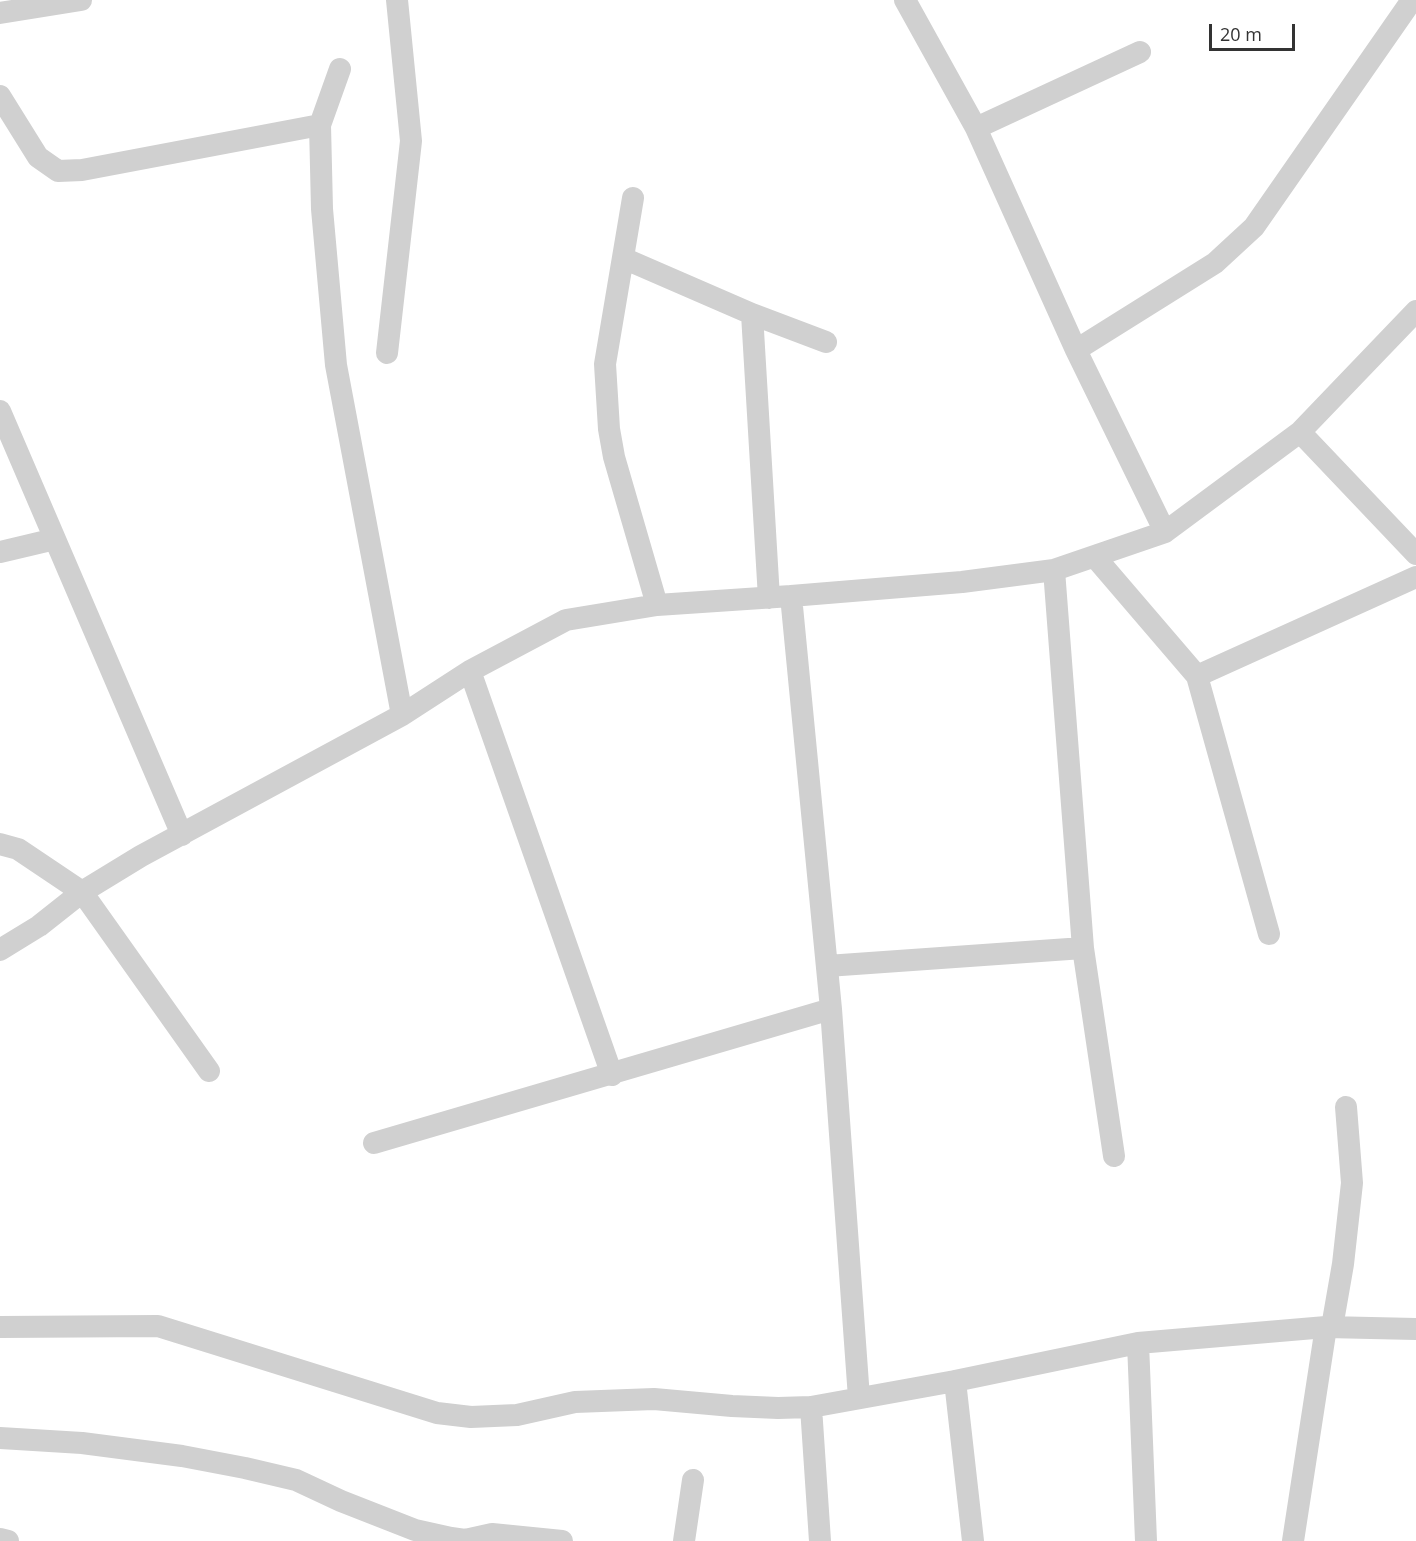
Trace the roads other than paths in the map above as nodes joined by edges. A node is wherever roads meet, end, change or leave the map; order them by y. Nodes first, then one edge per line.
1 (81, 0) edge
2 (397, 0) edge
3 (905, 0) edge
4 (1412, 0) edge
5 (0, 13) edge
6 (1140, 52) dead end
7 (340, 69) dead end
8 (0, 96) edge
9 (320, 125) junction
10 (976, 128) junction
11 (633, 198) dead end
12 (623, 258) junction
13 (1416, 310) edge
14 (752, 314) junction
15 (826, 342) dead end
16 (1076, 350) junction
17 (387, 354) dead end
18 (0, 411) edge
19 (1300, 432) junction
20 (1165, 532) junction
21 (55, 539) junction
22 (0, 552) edge
23 (1416, 554) edge
24 (1095, 557) junction
25 (1054, 570) junction
26 (1416, 578) edge
27 (780, 597) junction
28 (657, 604) junction
29 (470, 671) junction
30 (1197, 676) junction
31 (402, 715) junction
32 (182, 835) junction
33 (0, 844) edge
34 (82, 892) junction
35 (1269, 934) dead end
36 (1083, 948) junction
37 (0, 950) edge
38 (827, 966) junction
39 (831, 1009) junction
40 (209, 1071) dead end
41 (612, 1075) junction
42 (1346, 1107) dead end
43 (374, 1143) dead end
44 (1114, 1156) dead end
45 (1329, 1327) junction
46 (0, 1328) edge
47 (1416, 1329) edge
48 (1138, 1343) junction
49 (955, 1381) junction
50 (860, 1398) junction
51 (811, 1407) junction
52 (0, 1438) edge
53 (693, 1480) dead end
54 (0, 1539) edge
55 (8, 1541) edge
56 (562, 1541) edge
57 (684, 1541) edge
58 (820, 1541) edge
59 (973, 1541) edge
60 (1146, 1541) edge
61 (1293, 1541) edge

1 - 5 street
2 - 17 street
3 - 10 street
4 - 16 street
6 - 10 street
7 - 9 street
8 - 9 street
9 - 31 street
10 - 16 street
11 - 12 street
12 - 14 street
12 - 28 street
13 - 19 street
14 - 15 street
14 - 27 street
16 - 20 street
18 - 21 street
19 - 20 street
19 - 23 street
20 - 24 street
21 - 22 street
21 - 32 street
24 - 25 street
24 - 30 street
25 - 27 street
25 - 36 street
26 - 30 street
27 - 28 street
27 - 38 street
28 - 29 street
29 - 31 street
29 - 41 street
30 - 35 street
31 - 32 street
32 - 34 street
33 - 34 street
34 - 37 street
34 - 40 street
36 - 38 street
36 - 44 street
38 - 39 street
39 - 41 street
39 - 50 street
41 - 43 street
42 - 45 street
45 - 47 street
45 - 48 street
45 - 61 street
46 - 51 street
48 - 49 street
48 - 60 street
49 - 50 street
49 - 59 street
50 - 51 street
51 - 58 street
52 - 56 street
53 - 57 street
54 - 55 street

